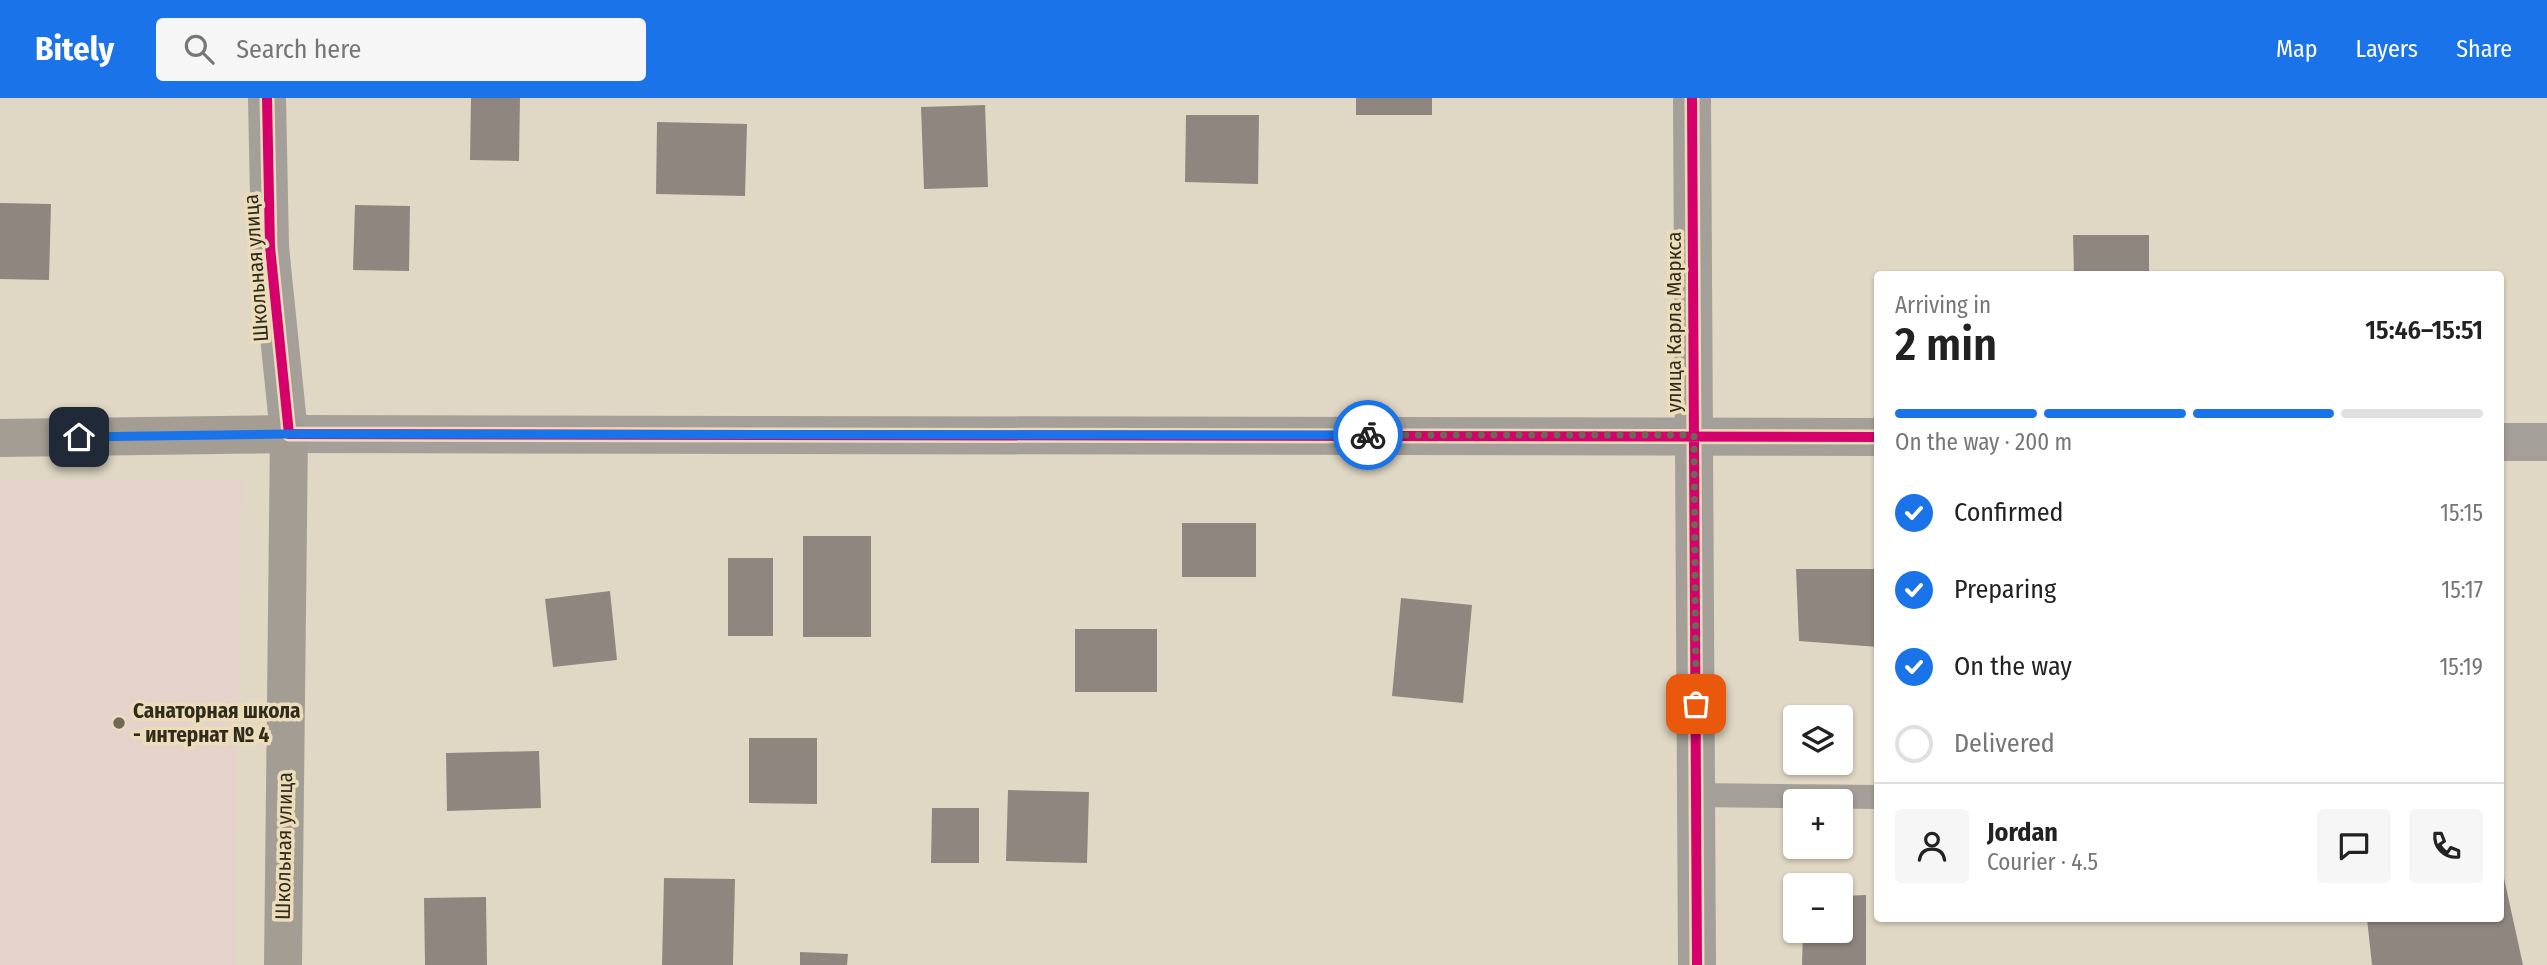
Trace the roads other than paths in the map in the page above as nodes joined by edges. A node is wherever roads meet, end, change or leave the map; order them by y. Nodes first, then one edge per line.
1 (267, 98) edge
2 (1692, 98) edge
3 (289, 434) junction
4 (1694, 435) junction
5 (1874, 437) edge
6 (0, 438) edge
7 (2504, 442) edge
8 (2547, 442) edge
9 (1696, 795) junction
10 (1874, 797) edge
11 (283, 965) edge
12 (1696, 965) edge

1 - 3 street, Школьная улица
2 - 4 street, улица Карла Маркса
3 - 4 street
3 - 6 main road
3 - 11 main road, Школьная улица
4 - 5 street
4 - 9 street, улица Карла Маркса
7 - 8 street
9 - 10 lane
9 - 12 street, улица Карла Маркса

